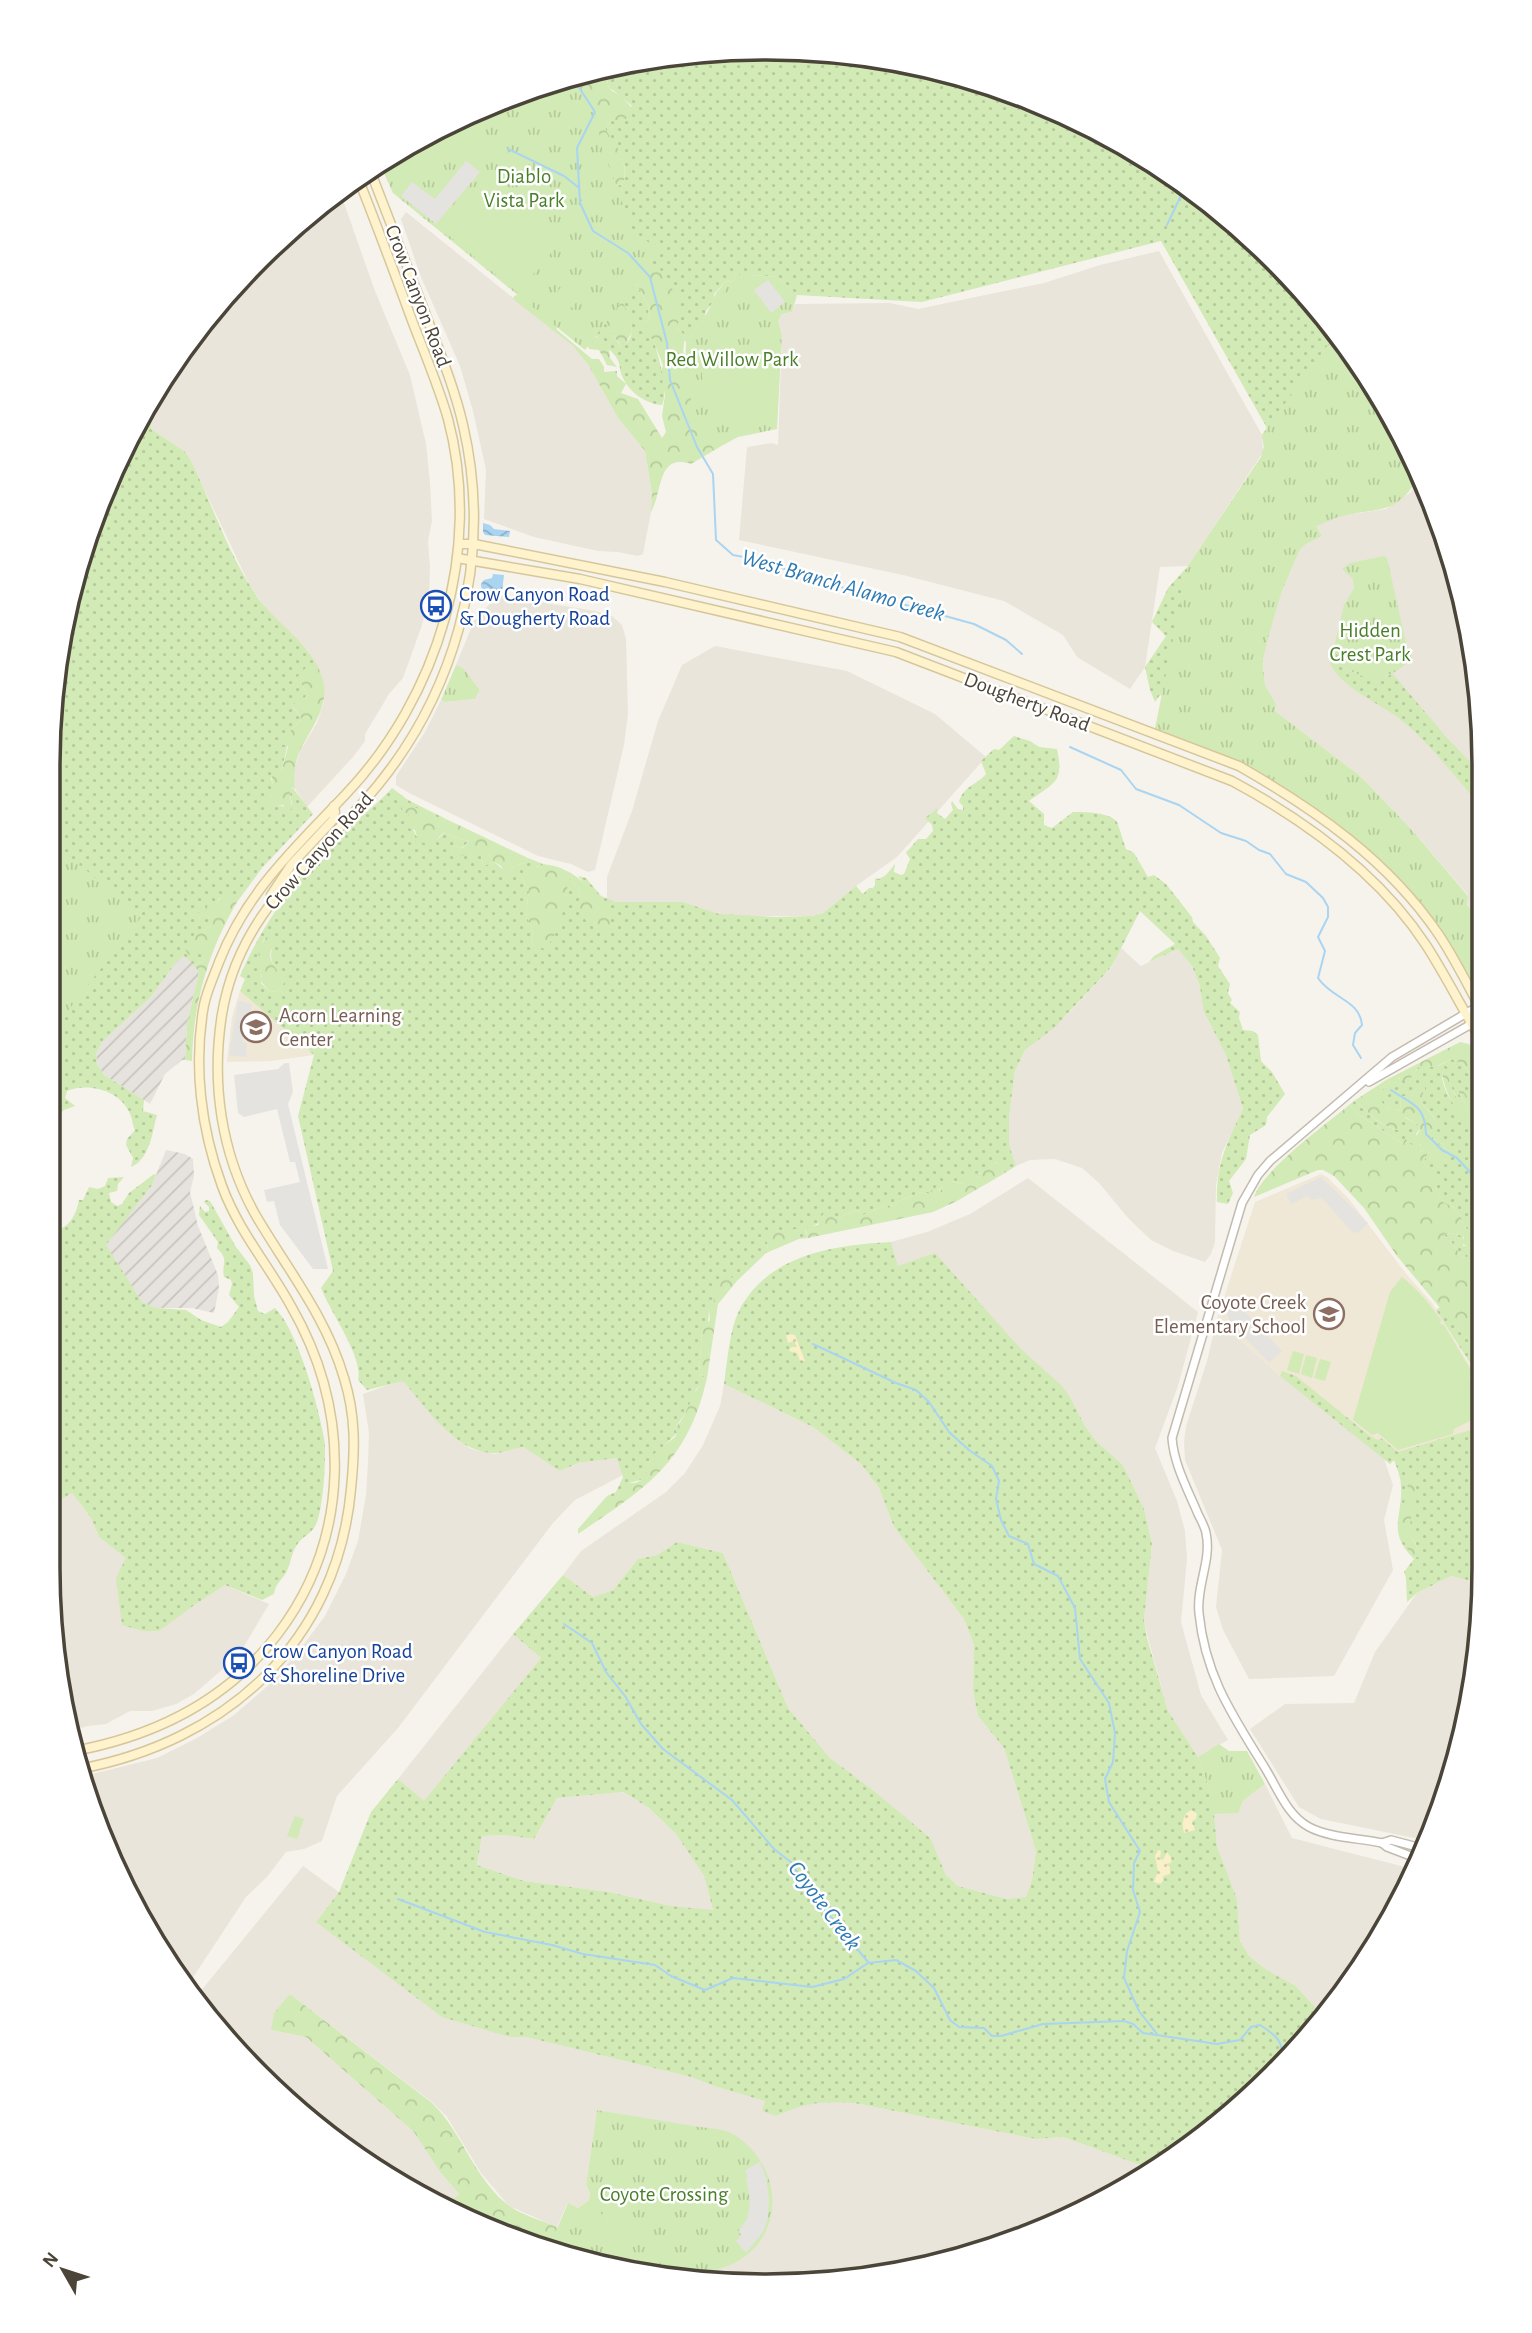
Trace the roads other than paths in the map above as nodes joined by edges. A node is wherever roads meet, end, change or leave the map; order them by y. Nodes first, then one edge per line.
1 (373, 179) edge
2 (361, 187) edge
3 (460, 544) junction
4 (474, 544) junction
5 (457, 558) junction
6 (472, 560) junction
7 (334, 806) junction
8 (268, 905) junction
9 (1472, 992) edge
10 (1472, 1011) edge
11 (1466, 1013) junction
12 (1471, 1024) joint
13 (1351, 1093) junction
14 (84, 1749) edge
15 (89, 1767) edge
16 (1382, 1843) junction
17 (1415, 1846) edge
18 (1410, 1856) edge

1 - 4 main road, Crow Canyon Road
2 - 3 main road, Crow Canyon Road
3 - 4 main road, Dougherty Road
3 - 5 main road, Crow Canyon Road
4 - 6 main road, Crow Canyon Road
4 - 9 main road, Dougherty Road
5 - 6 main road, Dougherty Road
5 - 7 main road, Crow Canyon Road
6 - 8 main road, Crow Canyon Road
6 - 11 main road, Dougherty Road
7 - 8 main road
7 - 14 main road, Crow Canyon Road
8 - 15 main road, Crow Canyon Road
10 - 11 street
11 - 12 main road, Dougherty Road
11 - 13 street
12 - 13 street
13 - 16 street
16 - 17 street
16 - 18 street

